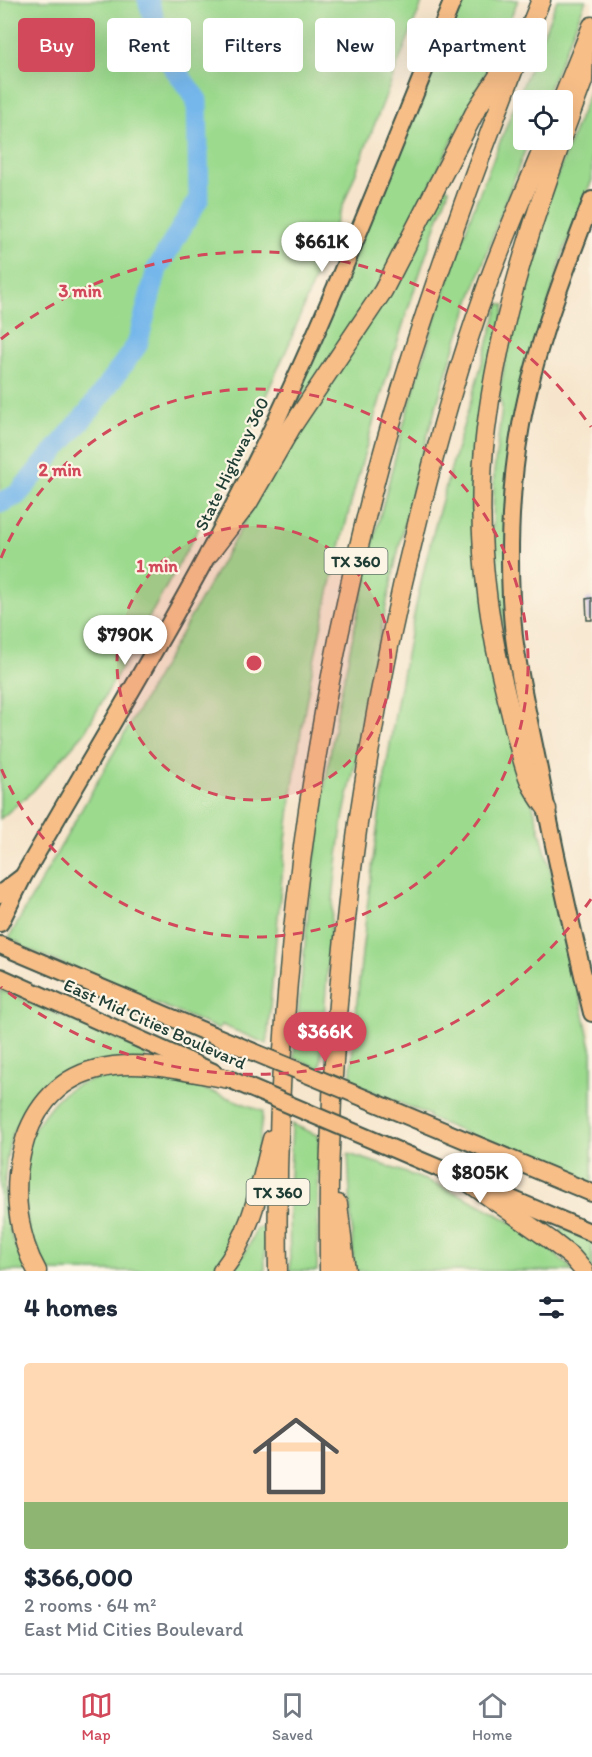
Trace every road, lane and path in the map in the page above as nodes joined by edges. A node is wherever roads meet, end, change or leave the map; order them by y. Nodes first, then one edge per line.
1 (453, 0) edge
2 (542, 0) edge
3 (534, 18) edge
4 (592, 26) edge
5 (584, 47) junction
6 (501, 72) edge
7 (513, 72) edge
8 (566, 90) edge
9 (573, 108) edge
10 (542, 150) edge
11 (558, 150) edge
12 (592, 200) edge
13 (209, 554) junction
14 (546, 809) junction
15 (24, 875) junction
16 (0, 894) edge
17 (0, 923) edge
18 (0, 945) edge
19 (0, 977) edge
20 (592, 1013) edge
21 (229, 1079) junction
22 (279, 1112) junction
23 (330, 1150) junction
24 (461, 1177) junction
25 (592, 1193) edge
26 (592, 1233) edge
27 (37, 1271) edge
28 (222, 1271) edge
29 (278, 1271) edge
30 (329, 1271) edge
31 (346, 1271) edge
32 (584, 1271) edge

1 - 13 main road, State Highway 360
2 - 3 highway, TX 360
4 - 5 highway
5 - 8 highway
5 - 9 highway
6 - 13 highway
7 - 22 highway, TX 360
10 - 23 highway, TX 360
11 - 14 highway
12 - 14 main road
13 - 15 main road, State Highway 360
14 - 20 main road
15 - 16 main road
15 - 17 main road, State Highway 360
18 - 25 main road, East Mid Cities Boulevard, bridge
19 - 21 main road, East Mid Cities Boulevard
21 - 24 main road, East Mid Cities Boulevard, bridge
21 - 27 highway
22 - 28 highway
22 - 29 highway, TX 360
23 - 30 highway, TX 360
23 - 31 highway
24 - 26 main road, East Mid Cities Boulevard
24 - 32 highway

